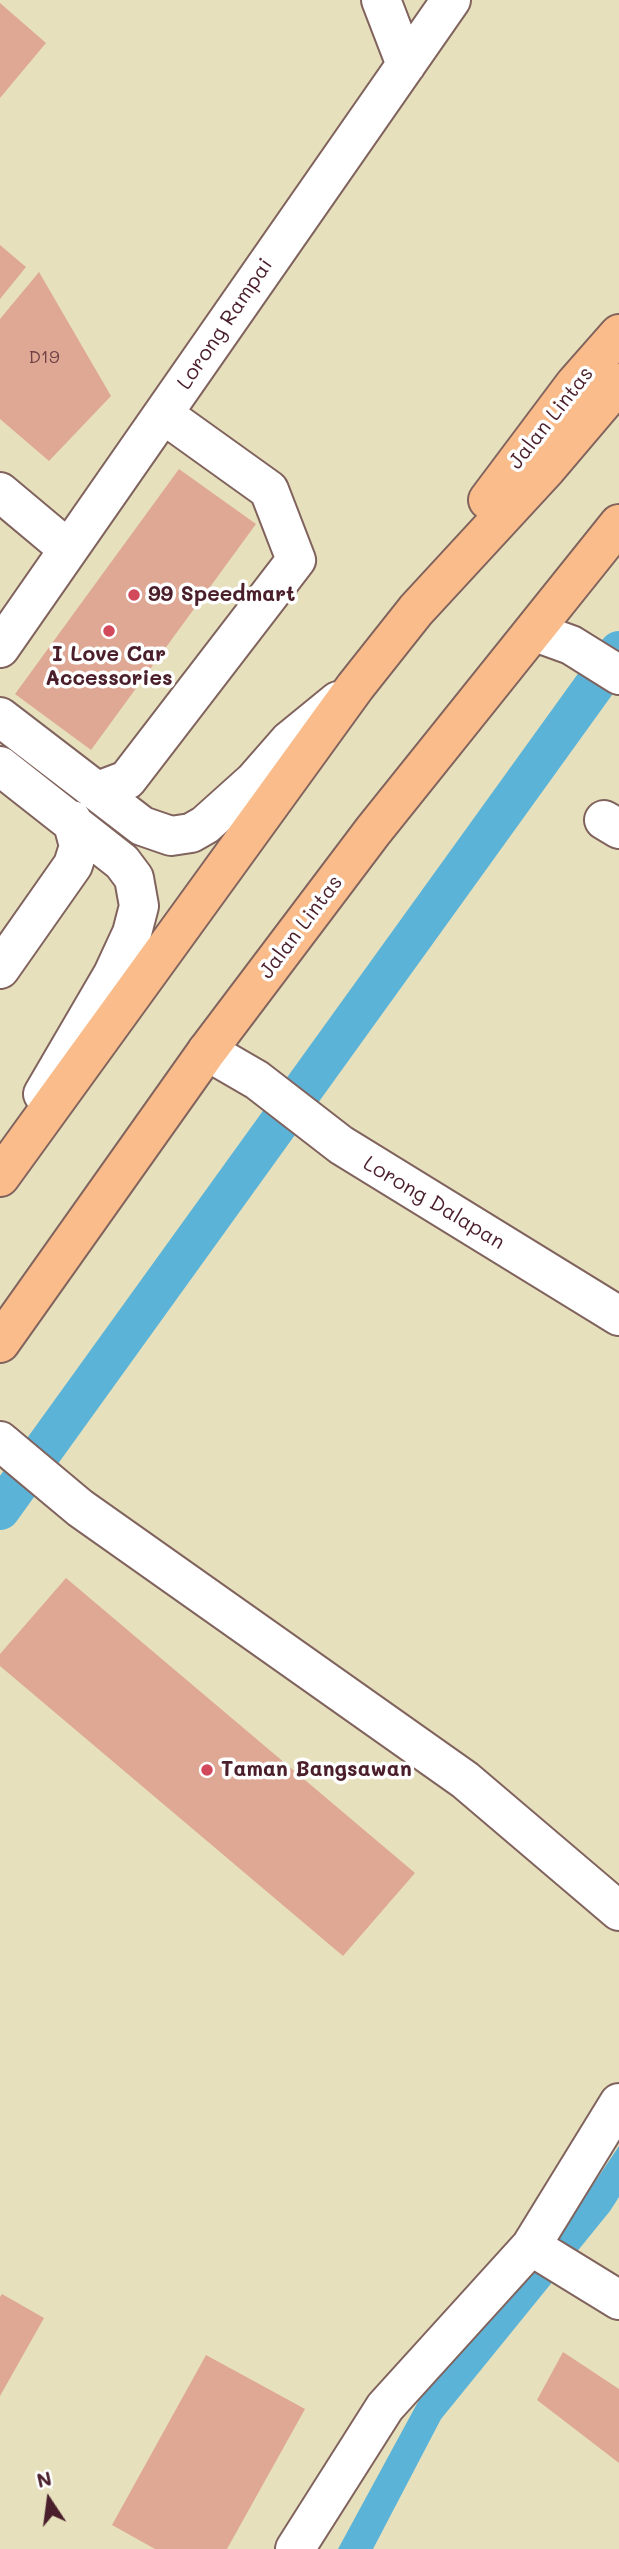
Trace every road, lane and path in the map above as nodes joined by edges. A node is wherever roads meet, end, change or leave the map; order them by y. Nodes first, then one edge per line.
1 (381, 0) edge
2 (451, 0) edge
3 (405, 65) junction
4 (619, 334) edge
5 (619, 383) edge
6 (163, 414) junction
7 (0, 492) edge
8 (619, 524) edge
9 (68, 549) junction
10 (416, 610) junction
11 (535, 632) junction
12 (0, 648) edge
13 (619, 675) edge
14 (355, 687) junction
15 (0, 717) edge
16 (0, 766) edge
17 (98, 791) junction
18 (72, 820) junction
19 (0, 969) edge
20 (207, 1051) junction
21 (0, 1168) edge
22 (0, 1177) edge
23 (619, 1316) edge
24 (0, 1343) edge
25 (2, 1442) edge
26 (619, 1911) edge
27 (619, 2103) edge
28 (531, 2246) junction
29 (615, 2297) edge
30 (295, 2549) edge

1 - 3 street
2 - 3 street, Lorong Rampai
3 - 6 street, Lorong Rampai
4 - 10 highway, Jalan Lintas
5 - 10 highway, Jalan Lintas
6 - 9 street, Lorong Rampai
6 - 17 street
7 - 9 street
8 - 11 highway, Jalan Lintas
9 - 12 street, Lorong Rampai
10 - 14 highway, Jalan Lintas
11 - 13 street
11 - 20 highway, Jalan Lintas
14 - 17 street
14 - 22 highway, Jalan Lintas
15 - 17 street
16 - 18 street
18 - 19 street
18 - 21 street
20 - 23 street, Lorong Dalapan
20 - 24 highway, Jalan Lintas
25 - 26 street
27 - 28 street
28 - 29 street
28 - 30 street

